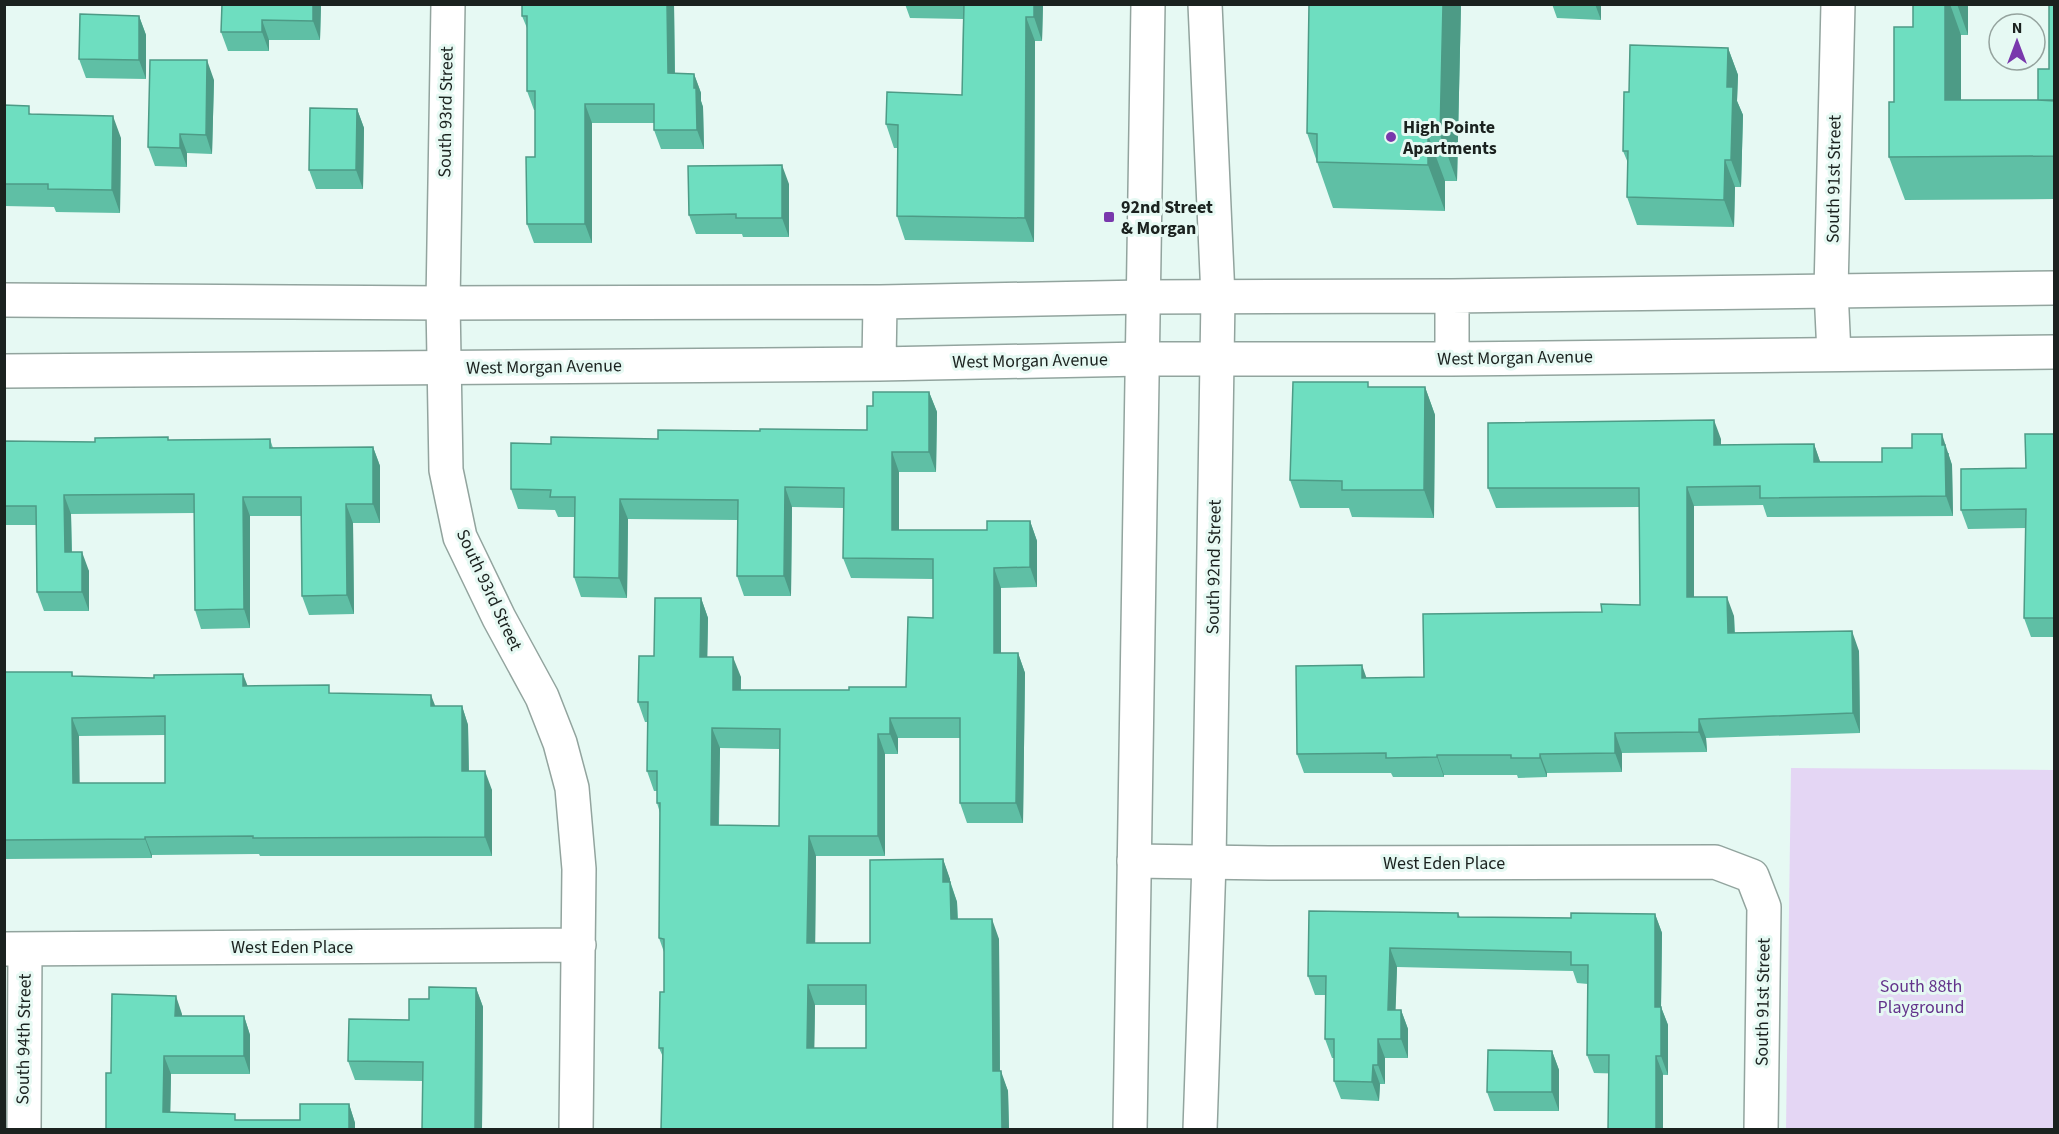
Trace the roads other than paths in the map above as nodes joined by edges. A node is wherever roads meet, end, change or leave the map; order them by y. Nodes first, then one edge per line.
1 (448, 4) edge
2 (1148, 4) edge
3 (1205, 4) edge
4 (1838, 4) edge
5 (2055, 288) edge
6 (1832, 290) junction
7 (1452, 296) junction
8 (1143, 297) junction
9 (1218, 297) junction
10 (4, 300) edge
11 (880, 302) junction
12 (443, 303) junction
13 (2055, 352) edge
14 (1834, 354) junction
15 (1143, 359) junction
16 (1217, 359) junction
17 (1452, 359) junction
18 (879, 364) junction
19 (446, 368) junction
20 (4, 371) edge
21 (1134, 861) junction
22 (1209, 862) junction
23 (1752, 876) joint
24 (579, 945) junction
25 (15, 949) edge
26 (24, 1130) edge
27 (576, 1130) edge
28 (1130, 1130) edge
29 (1200, 1130) edge
30 (1761, 1130) edge

1 - 12 street, South 93rd Street
2 - 8 street
3 - 9 street, South 92nd Street
4 - 6 street, South 91st Street
5 - 6 street
6 - 7 street
6 - 14 street, South 91st Street
7 - 9 street
7 - 17 street
8 - 9 street
8 - 11 street
8 - 15 street
9 - 16 street, South 92nd Street
10 - 12 street
11 - 12 street
11 - 18 street
12 - 19 street, South 93rd Street
13 - 14 street, West Morgan Avenue
14 - 17 street, West Morgan Avenue
15 - 16 street, West Morgan Avenue
15 - 18 street, West Morgan Avenue
15 - 21 street
16 - 17 street, West Morgan Avenue
16 - 22 street, South 92nd Street
18 - 19 street, West Morgan Avenue
19 - 20 street, West Morgan Avenue
19 - 24 street, South 93rd Street
21 - 22 street, West Eden Place
21 - 28 street
22 - 23 street, West Eden Place
22 - 29 street, South 92nd Street
23 - 30 street, South 91st Street
24 - 25 street, West Eden Place
24 - 27 street, South 93rd Street
25 - 26 street, South 94th Street

